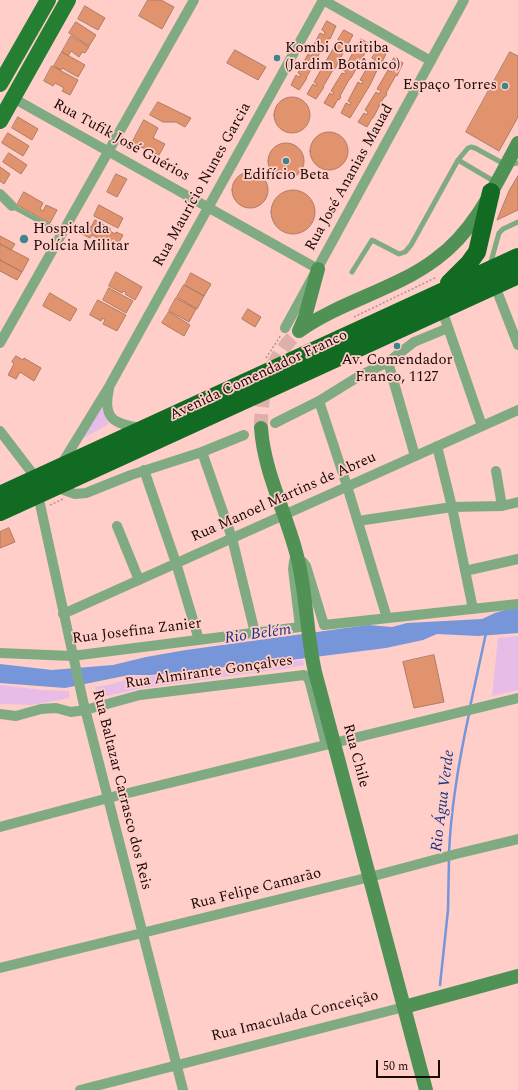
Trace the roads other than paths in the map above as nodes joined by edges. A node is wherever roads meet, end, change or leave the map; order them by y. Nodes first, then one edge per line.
1 (48, 0) edge
2 (68, 0) edge
3 (194, 0) edge
4 (323, 0) edge
5 (464, 0) edge
6 (23, 44) junction
7 (39, 53) junction
8 (431, 61) junction
9 (0, 84) edge
10 (13, 98) junction
11 (0, 121) edge
12 (518, 143) edge
13 (108, 151) junction
14 (458, 160) junction
15 (512, 164) edge
16 (494, 187) junction
17 (0, 194) edge
18 (12, 206) joint
19 (208, 207) junction
20 (518, 222) edge
21 (62, 233) junction
22 (518, 257) edge
23 (318, 269) junction
24 (352, 272) dead end
25 (518, 275) edge
26 (491, 278) junction
27 (439, 284) junction
28 (338, 309) junction
29 (442, 310) junction
30 (448, 328) junction
31 (420, 329) junction
32 (0, 343) edge
33 (518, 345) edge
34 (388, 362) junction
35 (110, 385) junction
36 (319, 401) junction
37 (518, 410) edge
38 (275, 423) dead end
39 (482, 426) junction
40 (261, 428) tunnel mouth
41 (144, 429) junction
42 (0, 431) edge
43 (244, 435) dead end
44 (437, 446) junction
45 (202, 452) junction
46 (416, 456) junction
47 (59, 468) junction
48 (144, 470) junction
49 (496, 471) dead end
50 (347, 486) junction
51 (37, 487) junction
52 (55, 487) junction
53 (0, 495) edge
54 (518, 502) edge
55 (502, 506) junction
56 (452, 507) junction
57 (0, 512) edge
58 (284, 515) junction
59 (358, 521) junction
60 (117, 526) dead end
61 (232, 538) junction
62 (296, 550) junction
63 (518, 559) edge
64 (176, 563) junction
65 (465, 570) junction
66 (139, 580) junction
67 (518, 604) edge
68 (473, 609) junction
69 (63, 614) junction
70 (387, 618) junction
71 (255, 633) junction
72 (199, 640) junction
73 (0, 653) edge
74 (73, 658) junction
75 (518, 698) edge
76 (84, 706) junction
77 (0, 714) edge
78 (330, 744) junction
79 (108, 798) junction
80 (0, 827) edge
81 (518, 839) edge
82 (370, 877) junction
83 (142, 933) junction
84 (0, 968) edge
85 (518, 976) edge
86 (404, 1007) junction
87 (176, 1065) junction
88 (80, 1090) edge
89 (183, 1090) edge
90 (426, 1090) edge

1 - 6 main road
2 - 7 main road
3 - 13 street
4 - 8 street
4 - 19 street, Rua Maurício Nunes Garcia
5 - 8 street, Rua José Ananias Mauad
6 - 7 main road
6 - 9 main road
7 - 10 main road
8 - 23 street, Rua José Ananias Mauad
10 - 11 main road
10 - 13 street, Rua Tufik José Guérios
12 - 15 main road
13 - 19 street, Rua Tufik José Guérios
13 - 21 street
14 - 15 lane
14 - 16 lane
14 - 24 lane
15 - 16 main road
16 - 27 highway
16 - 28 main road
17 - 18 street
18 - 21 lane
19 - 23 street, Rua Tufik José Guérios
19 - 35 street, Rua Maurício Nunes Garcia
20 - 26 lane
21 - 32 street
22 - 26 highway, Avenida Comendador Franco
23 - 28 main road
23 - 28 main road
25 - 26 highway, Avenida Comendador Franco
26 - 27 highway, Avenida Comendador Franco
26 - 29 highway, Avenida Comendador Franco
26 - 33 street
27 - 41 highway, Avenida Comendador Franco
29 - 30 street
29 - 31 highway, Avenida Comendador Franco
30 - 31 street, Avenida Comendador Franco
30 - 39 street
31 - 34 street, Avenida Comendador Franco
31 - 52 highway, Avenida Comendador Franco
34 - 36 street, Avenida Comendador Franco
34 - 46 street
35 - 41 street, Rua Maurício Nunes Garcia
35 - 47 street, Rua Maurício Nunes Garcia
36 - 38 street, Avenida Comendador Franco
36 - 50 street
37 - 39 street, Rua Manoel Martins de Abreu
39 - 44 street, Rua Manoel Martins de Abreu
40 - 58 main road, Rua Chile
41 - 47 highway, Avenida Comendador Franco
42 - 51 street
43 - 45 street
44 - 46 street, Rua Manoel Martins de Abreu
44 - 56 street
45 - 48 street
45 - 61 street
46 - 50 street, Rua Manoel Martins de Abreu
47 - 51 highway, Avenida Comendador Franco
48 - 52 street
48 - 64 street
49 - 55 street
50 - 58 street, Rua Manoel Martins de Abreu
50 - 59 street
51 - 52 highway, Avenida Comendador Franco
51 - 53 highway, Avenida Comendador Franco
51 - 57 highway, Avenida Comendador Franco
51 - 69 street, Rua Baltazar Carrasco dos Reis
54 - 55 street
55 - 56 street
56 - 59 street
56 - 65 street
58 - 61 street, Rua Manoel Martins de Abreu
58 - 62 main road, Rua Chile
59 - 70 street
60 - 66 street
61 - 64 street, Rua Manoel Martins de Abreu
61 - 71 street
62 - 70 street
62 - 71 street, Rua Josefina Zanier
62 - 78 main road, Rua Chile
63 - 65 street
64 - 66 street, Rua Manoel Martins de Abreu
64 - 72 street
65 - 68 street
66 - 69 street, Rua Manoel Martins de Abreu
67 - 68 street
68 - 70 street
69 - 74 street, Rua Baltazar Carrasco dos Reis
71 - 72 street, Rua Josefina Zanier
72 - 74 street, Rua Josefina Zanier
73 - 74 street, Rua Josefina Zanier
74 - 76 street, Rua Baltazar Carrasco dos Reis
75 - 78 street
76 - 77 street, Rua Almirante Gonçalves
76 - 78 street, Rua Almirante Gonçalves
76 - 79 street, Rua Baltazar Carrasco dos Reis
78 - 79 street
78 - 82 main road, Rua Chile
79 - 80 street
79 - 83 street, Rua Baltazar Carrasco dos Reis
81 - 82 street, Rua Felipe Camarão
82 - 83 street, Rua Felipe Camarão
82 - 86 main road, Rua Chile
83 - 84 street, Rua Felipe Camarão
83 - 87 street, Rua Baltazar Carrasco dos Reis
85 - 86 main road, Rua Imaculada Conceição
86 - 87 street, Rua Imaculada Conceição
86 - 90 main road, Rua Chile
87 - 88 street, Rua Imaculada Conceição
87 - 89 street, Rua Baltazar Carrasco dos Reis

